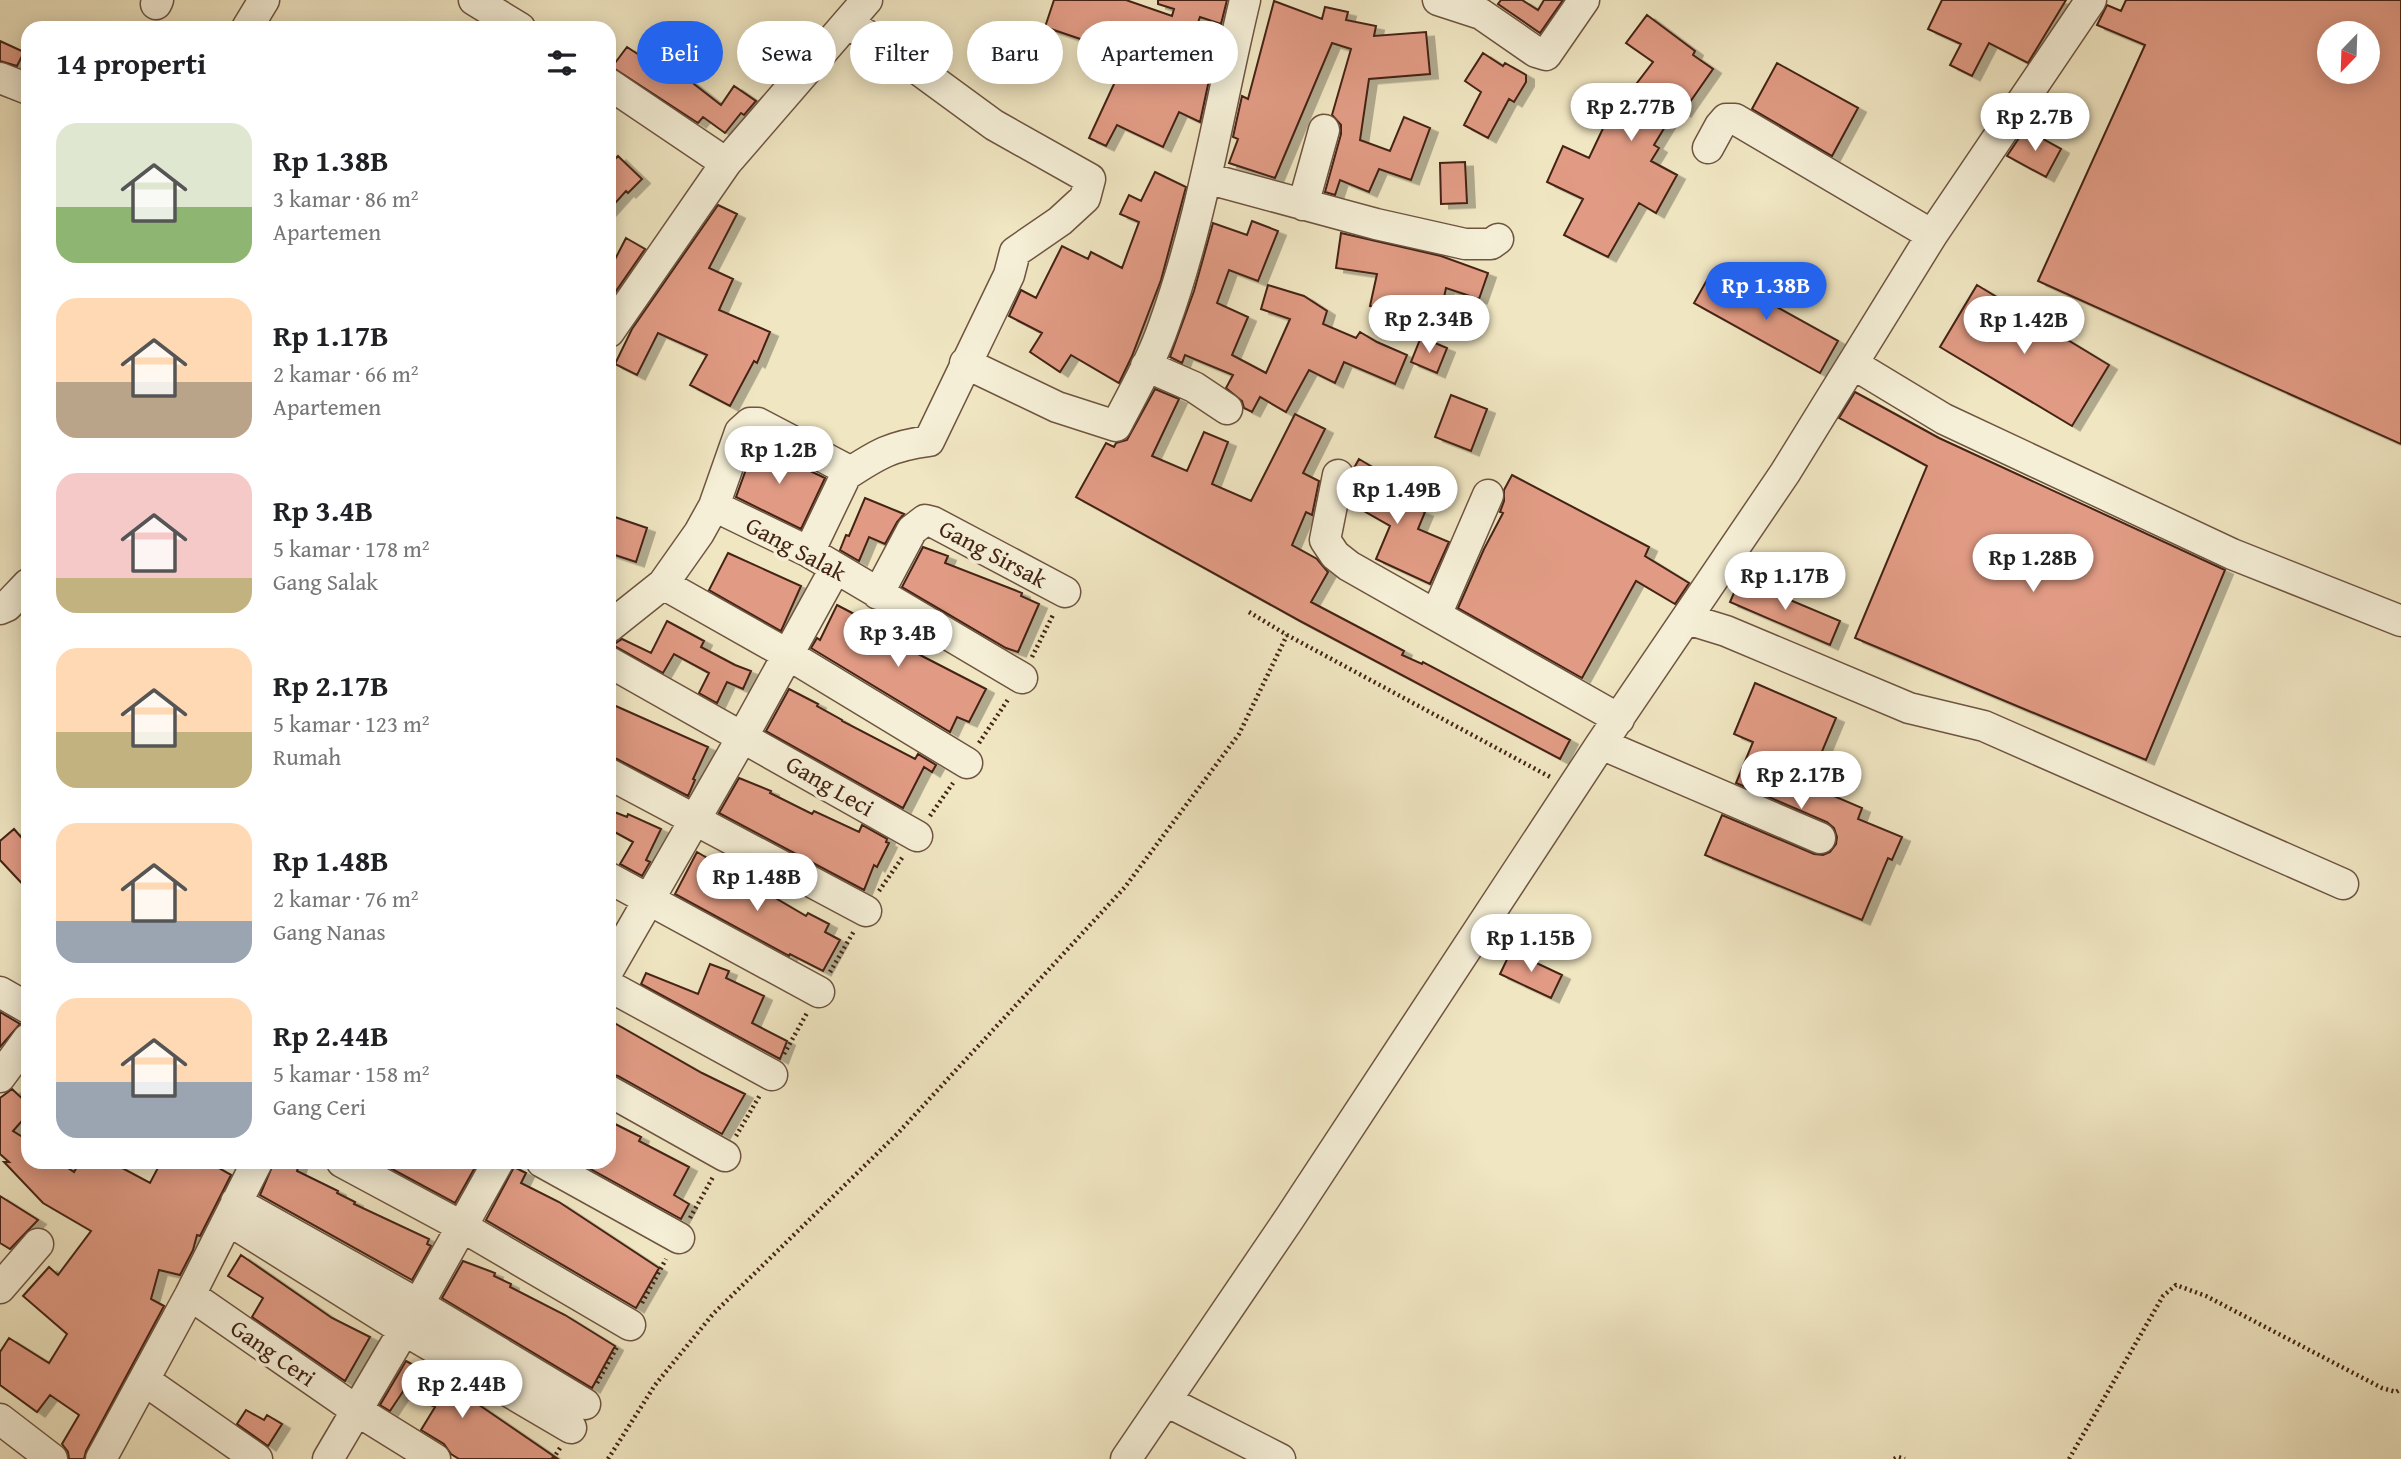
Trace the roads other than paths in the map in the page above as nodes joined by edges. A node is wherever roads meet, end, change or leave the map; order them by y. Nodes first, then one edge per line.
1 (264, 0) edge
2 (474, 0) edge
3 (867, 0) edge
4 (1245, 0) edge
5 (1438, 0) edge
6 (1584, 0) edge
7 (2091, 0) edge
8 (251, 21) edge
9 (508, 21) edge
10 (847, 23) junction
11 (0, 78) edge
12 (21, 86) edge
13 (616, 89) edge
14 (1324, 130) dead end
15 (1708, 148) dead end
16 (726, 163) junction
17 (1206, 178) junction
18 (1303, 205) junction
19 (1932, 235) junction
20 (1498, 239) dead end
21 (616, 322) edge
22 (965, 363) junction
23 (1853, 364) junction
24 (1146, 366) junction
25 (1227, 409) dead end
26 (846, 475) junction
27 (1338, 475) dead end
28 (1488, 495) dead end
29 (714, 506) junction
30 (809, 552) junction
31 (835, 569) junction
32 (663, 584) junction
33 (21, 591) edge
34 (1065, 592) dead end
35 (878, 594) junction
36 (0, 609) edge
37 (1436, 615) junction
38 (1687, 619) junction
39 (616, 621) edge
40 (2401, 621) edge
41 (787, 654) junction
42 (616, 666) edge
43 (1022, 678) dead end
44 (1619, 719) junction
45 (743, 736) junction
46 (1601, 744) junction
47 (967, 763) dead end
48 (616, 778) edge
49 (695, 819) junction
50 (917, 836) dead end
51 (1820, 838) dead end
52 (616, 881) edge
53 (2343, 884) dead end
54 (649, 901) junction
55 (866, 911) dead end
56 (616, 958) edge
57 (616, 990) edge
58 (0, 992) edge
59 (819, 992) dead end
60 (21, 1004) edge
61 (21, 1048) edge
62 (772, 1075) road end
63 (0, 1077) edge
64 (616, 1095) edge
65 (725, 1156) road end
66 (253, 1169) edge
67 (355, 1169) edge
68 (494, 1169) edge
69 (555, 1169) edge
70 (232, 1211) junction
71 (461, 1226) junction
72 (679, 1238) road end
73 (38, 1244) dead end
74 (0, 1288) edge
75 (190, 1295) junction
76 (411, 1317) junction
77 (630, 1325) road end
78 (144, 1380) junction
79 (1166, 1401) junction
80 (356, 1410) junction
81 (578, 1416) road end
82 (0, 1419) edge
83 (52, 1459) edge
84 (101, 1459) edge
85 (257, 1459) edge
86 (328, 1459) edge
87 (435, 1459) edge
88 (1126, 1459) edge
89 (1280, 1459) edge

1 - 8 street
2 - 9 street
3 - 10 street
4 - 17 street
5 - 6 street
7 - 19 street
10 - 16 street
10 - 22 street
11 - 12 street
13 - 16 street
14 - 18 street
15 - 19 street
16 - 21 street
17 - 18 street
17 - 24 street
18 - 20 street
19 - 23 street
22 - 24 street
22 - 26 street
23 - 38 street
23 - 40 street
24 - 25 street
26 - 29 street
26 - 30 street
27 - 37 street
28 - 37 street
29 - 30 street, Gang Salak
29 - 32 street
30 - 31 street, Gang Salak
31 - 35 street, Gang Salak
31 - 41 street
32 - 39 street
32 - 41 street
33 - 36 street
34 - 35 street, Gang Sirsak
35 - 43 street, Gang Salak
37 - 44 street
38 - 44 street
38 - 53 street
41 - 45 street
41 - 47 street
42 - 45 street, Gang Leci
44 - 46 street
45 - 49 street
45 - 50 street, Gang Leci
46 - 51 street
46 - 79 street
48 - 49 street
49 - 54 street
49 - 55 street
52 - 54 street
54 - 56 street
54 - 59 street
57 - 62 street
58 - 60 street
61 - 63 street
64 - 65 street
66 - 70 street
67 - 71 street
68 - 71 street
69 - 72 street
70 - 75 street
70 - 76 street
71 - 76 street
71 - 77 street
73 - 74 street
75 - 78 street
75 - 80 street, Gang Ceri
76 - 80 street
76 - 81 street
78 - 84 street
78 - 85 street
79 - 88 street
79 - 89 street
80 - 86 street
80 - 87 street, Gang Ceri
82 - 83 street

